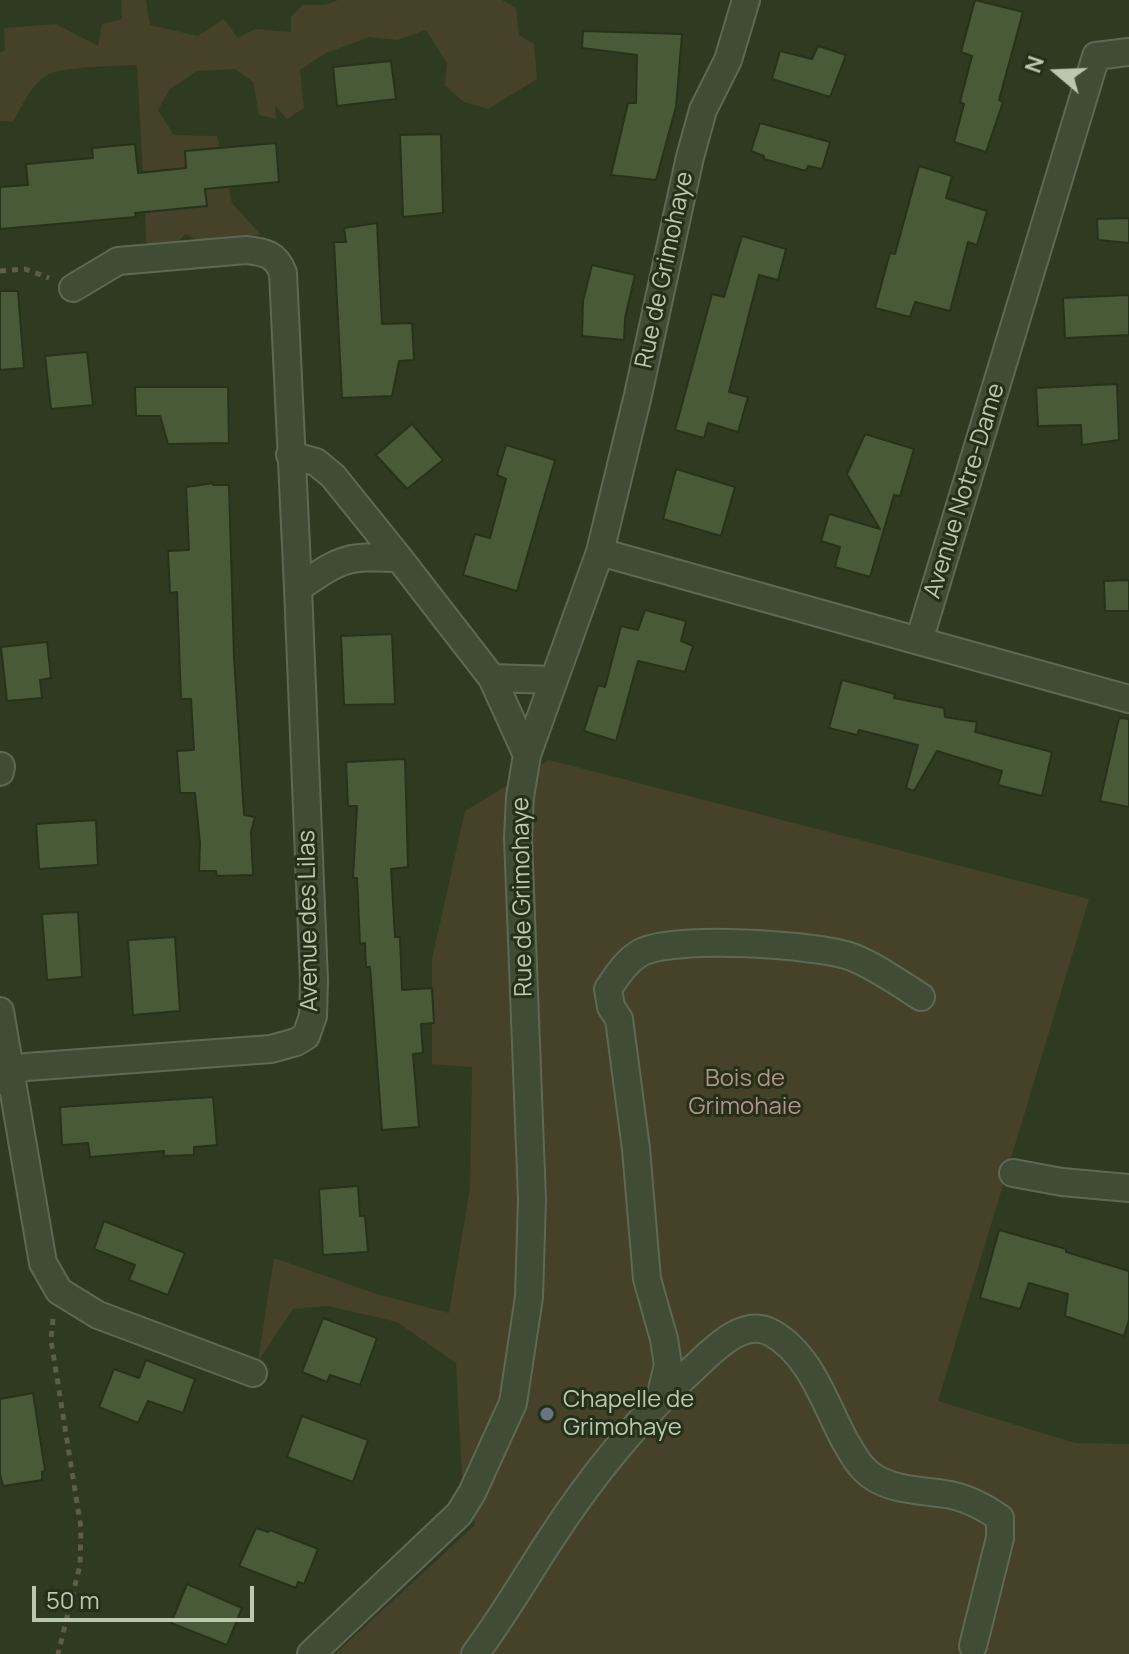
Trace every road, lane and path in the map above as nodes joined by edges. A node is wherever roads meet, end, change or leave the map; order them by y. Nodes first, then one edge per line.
1 (746, 0) edge
2 (1129, 52) edge
3 (0, 271) edge
4 (73, 288) joint
5 (290, 455) junction
6 (600, 552) junction
7 (399, 558) junction
8 (298, 588) junction
9 (919, 641) junction
10 (492, 678) junction
11 (554, 680) junction
12 (1129, 699) edge
13 (527, 755) junction
14 (921, 997) dead end
15 (0, 1011) edge
16 (5, 1076) edge
17 (1013, 1173) dead end
18 (1129, 1188) edge
19 (59, 1291) junction
20 (253, 1373) dead end
21 (659, 1402) junction
22 (973, 1646) dead end
23 (58, 1654) edge
24 (311, 1654) edge
25 (475, 1654) edge

1 - 6 street, Rue de Grimohaye
2 - 9 street, Avenue Notre-Dame
3 - 4 path
4 - 5 street, Avenue des Lilas
5 - 7 street
5 - 8 street, Avenue des Lilas
6 - 9 street
6 - 11 street, Rue de Grimohaye
7 - 8 street
7 - 10 street
8 - 16 street, Avenue des Lilas
9 - 12 street
10 - 11 street
10 - 13 street
11 - 13 street, Rue de Grimohaye
13 - 24 street, Rue de Grimohaye
14 - 21 street
15 - 16 street
16 - 19 street
17 - 18 street
19 - 20 street
19 - 23 path
21 - 22 street
21 - 25 street

